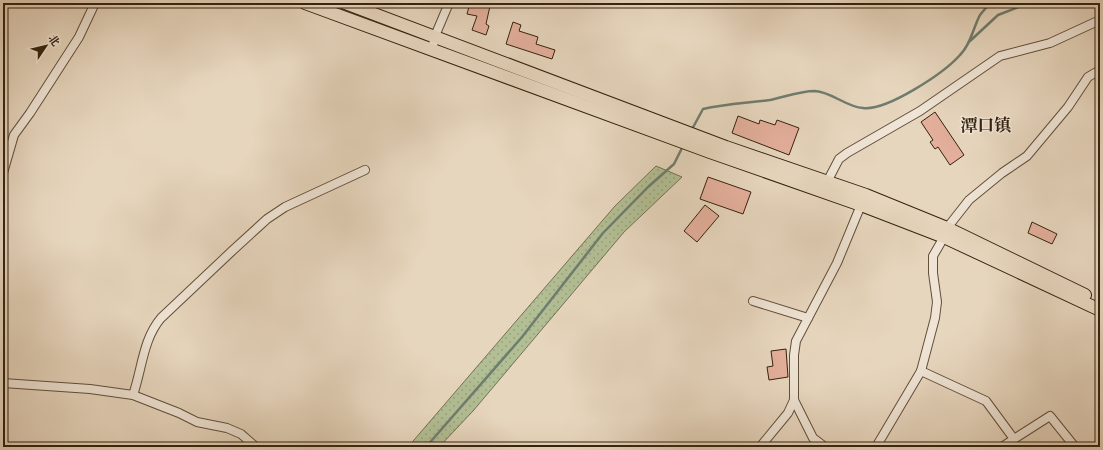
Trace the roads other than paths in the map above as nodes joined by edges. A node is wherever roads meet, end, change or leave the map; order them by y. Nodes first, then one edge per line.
1 (95, 3) edge
2 (305, 3) edge
3 (344, 3) edge
4 (449, 3) edge
5 (1100, 20) edge
6 (435, 36) junction
7 (432, 50) junction
8 (1100, 70) edge
9 (664, 129) junction
10 (725, 152) junction
11 (364, 170) dead end
12 (3, 173) edge
13 (827, 182) junction
14 (861, 205) junction
15 (945, 233) junction
16 (753, 301) dead end
17 (1100, 302) edge
18 (1100, 310) edge
19 (808, 318) junction
20 (921, 371) junction
21 (3, 383) edge
22 (133, 395) junction
23 (794, 400) junction
24 (1014, 439) junction
25 (256, 447) edge
26 (760, 447) edge
27 (825, 447) edge
28 (876, 447) edge
29 (1002, 447) edge
30 (1075, 447) edge

1 - 12 street
2 - 7 highway
3 - 6 highway
4 - 6 street
5 - 13 street
6 - 7 street
6 - 9 highway
7 - 9 highway
8 - 15 street
9 - 10 highway
10 - 13 highway
10 - 14 highway
11 - 22 street
13 - 15 highway
14 - 15 highway
14 - 19 street
15 - 17 highway
15 - 18 highway
15 - 20 street
16 - 19 street
19 - 23 street
20 - 24 street
20 - 28 street
21 - 22 street
22 - 25 street
23 - 26 street
23 - 27 street
24 - 29 street
24 - 30 street

